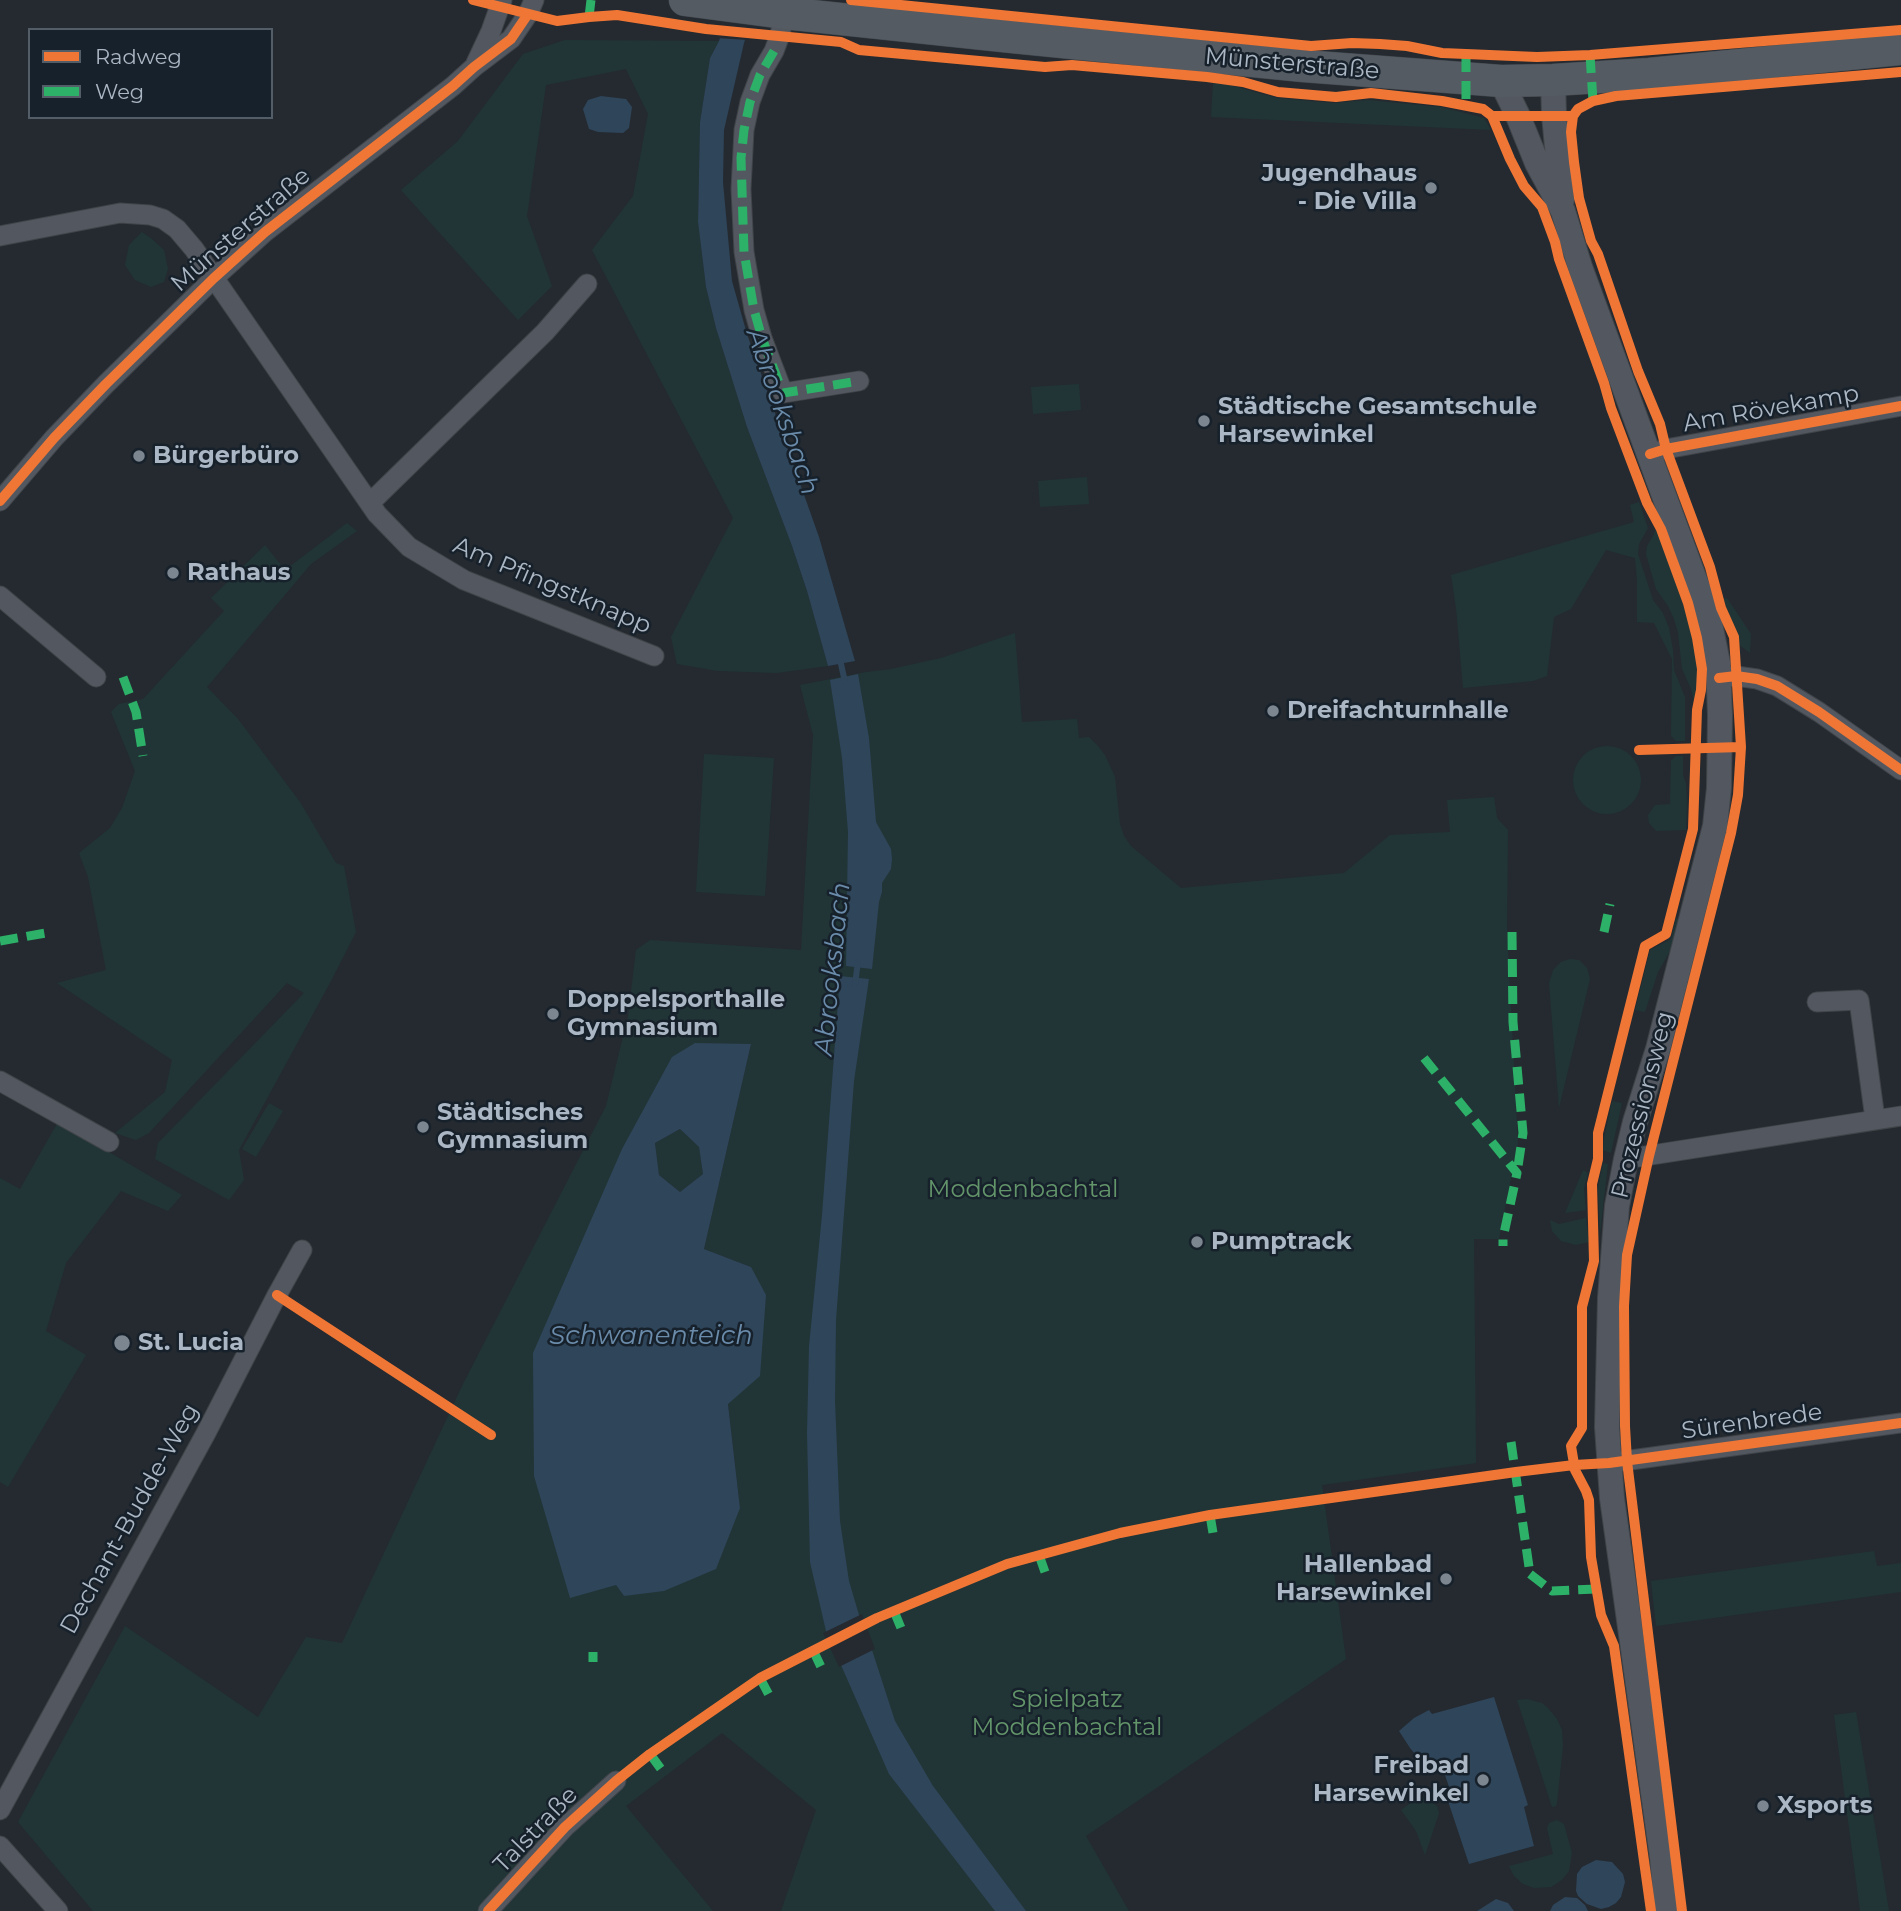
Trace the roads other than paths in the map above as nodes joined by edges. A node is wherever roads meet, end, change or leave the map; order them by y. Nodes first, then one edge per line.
1 (502, 0) edge
2 (534, 0) edge
3 (699, 2) edge
4 (777, 12) junction
5 (1901, 49) edge
6 (474, 67) junction
7 (1553, 80) junction
8 (1501, 81) junction
9 (1563, 211) junction
10 (0, 236) edge
11 (214, 278) junction
12 (587, 284) dead end
13 (859, 382) dead end
14 (1901, 406) edge
15 (1650, 454) junction
16 (0, 501) edge
17 (370, 503) junction
18 (0, 596) edge
19 (654, 656) dead end
20 (96, 677) dead end
21 (1719, 678) junction
22 (1901, 770) edge
23 (1817, 1002) dead end
24 (0, 1081) edge
25 (1901, 1116) edge
26 (1875, 1119) junction
27 (109, 1142) dead end
28 (1626, 1159) junction
29 (302, 1250) dead end
30 (1901, 1423) edge
31 (1609, 1463) junction
32 (616, 1781) dead end
33 (0, 1810) edge
34 (0, 1846) edge
35 (58, 1911) edge
36 (488, 1911) edge
37 (1667, 1911) edge

1 - 6 street, Münsterstraße
2 - 6 street, Münsterstraße
3 - 4 main road, Münsterstraße
4 - 8 main road, Münsterstraße
4 - 13 street
5 - 7 main road, Münsterstraße
6 - 11 street, Münsterstraße
7 - 8 main road, Münsterstraße
7 - 9 street
8 - 9 street
9 - 15 street, Prozessionsweg
10 - 11 street, Am Pfingstknapp
11 - 16 street, Münsterstraße
11 - 17 street, Am Pfingstknapp
12 - 17 street
14 - 15 street, Am Rövekamp
15 - 21 street, Prozessionsweg
17 - 19 street, Am Pfingstknapp
18 - 20 street
21 - 22 street
21 - 28 street, Prozessionsweg
23 - 26 street
24 - 27 street
25 - 26 street
26 - 28 street
28 - 31 street, Prozessionsweg
29 - 33 street, Dechant-Budde-Weg
30 - 31 street, Sürenbrede
31 - 37 street, Prozessionsweg
32 - 36 street, Talstraße
34 - 35 street

